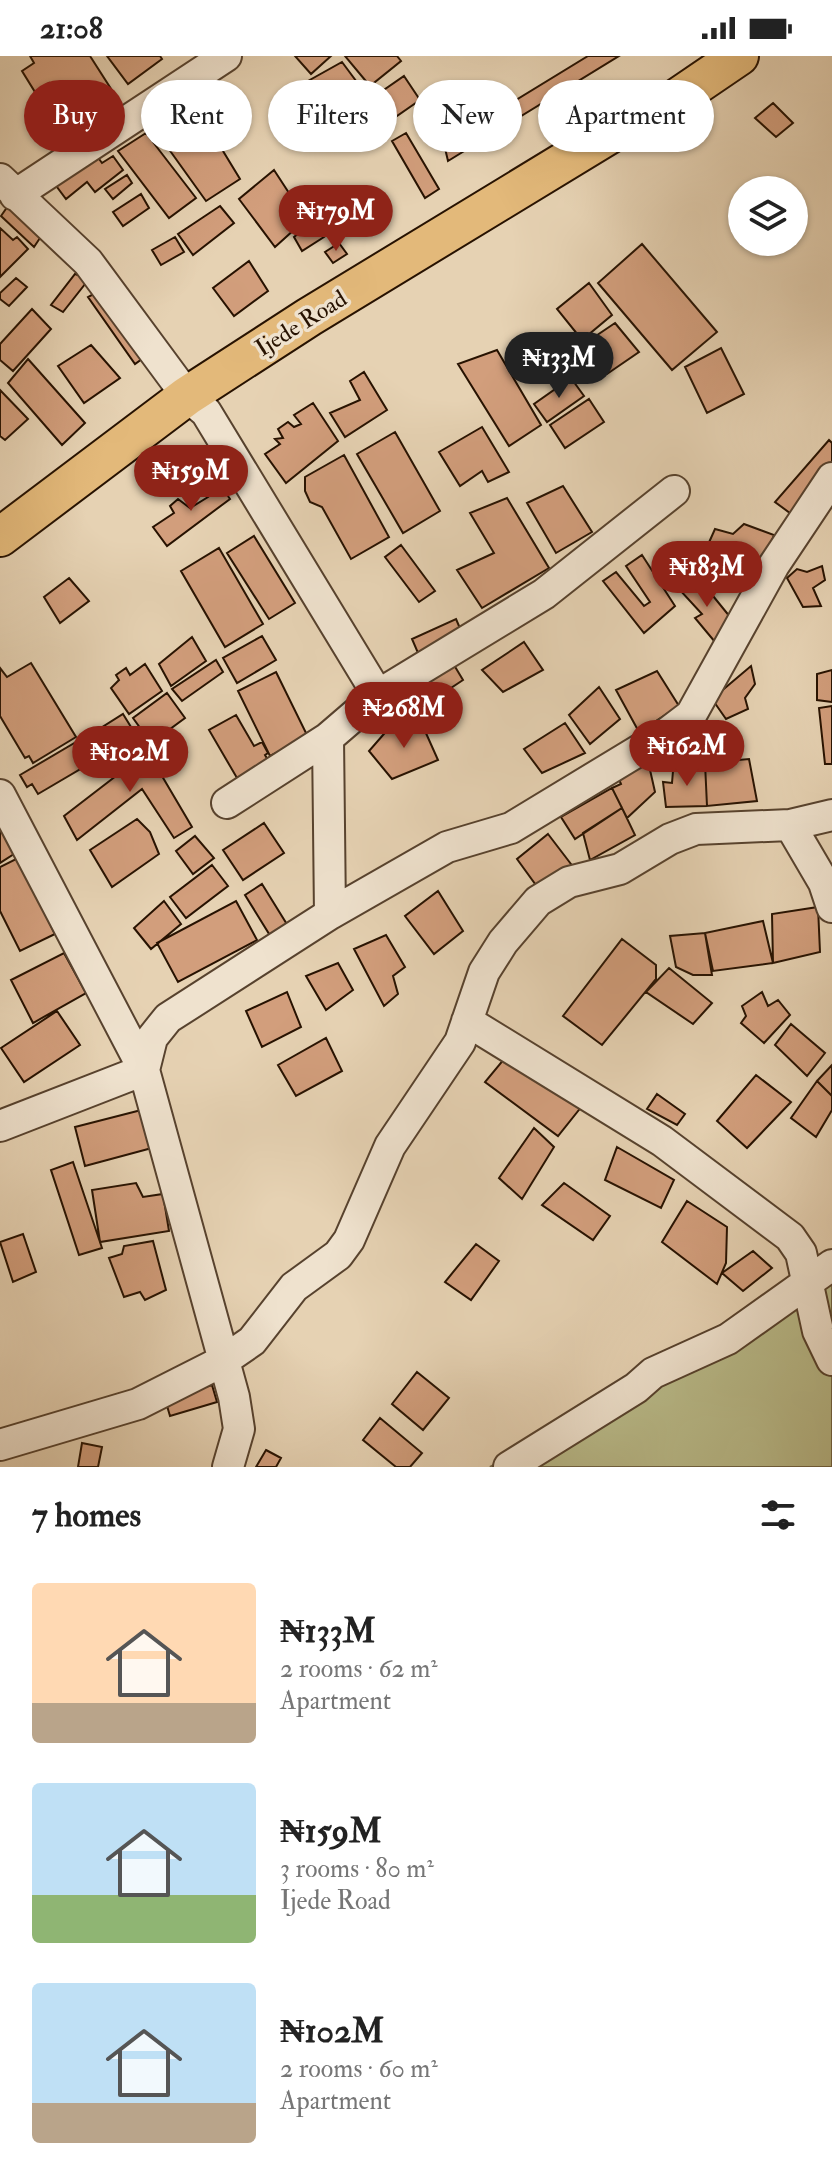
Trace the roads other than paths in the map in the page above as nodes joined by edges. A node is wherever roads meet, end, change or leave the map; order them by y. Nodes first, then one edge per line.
1 (226, 56) edge
2 (739, 56) edge
3 (8, 187) edge
4 (187, 396) junction
5 (832, 478) edge
6 (674, 491) dead end
7 (0, 537) edge
8 (378, 695) junction
9 (328, 738) junction
10 (0, 795) edge
11 (227, 803) dead end
12 (832, 815) edge
13 (790, 825) junction
14 (832, 907) edge
15 (330, 914) junction
16 (467, 1021) junction
17 (144, 1070) junction
18 (0, 1126) edge
19 (832, 1265) edge
20 (807, 1284) junction
21 (832, 1360) edge
22 (223, 1361) junction
23 (0, 1445) edge
24 (228, 1467) edge
25 (509, 1467) edge

1 - 3 street
2 - 4 main road, Ijede Road
3 - 4 street
4 - 7 main road, Ijede Road
4 - 8 street
5 - 15 street
6 - 8 street
8 - 9 street
9 - 11 street
9 - 15 street
10 - 17 street
12 - 13 street
13 - 14 street
13 - 16 street
15 - 17 street
16 - 20 street
16 - 22 street
17 - 18 street
17 - 22 street
19 - 20 street
20 - 21 street
20 - 25 street
22 - 23 street
22 - 24 street

